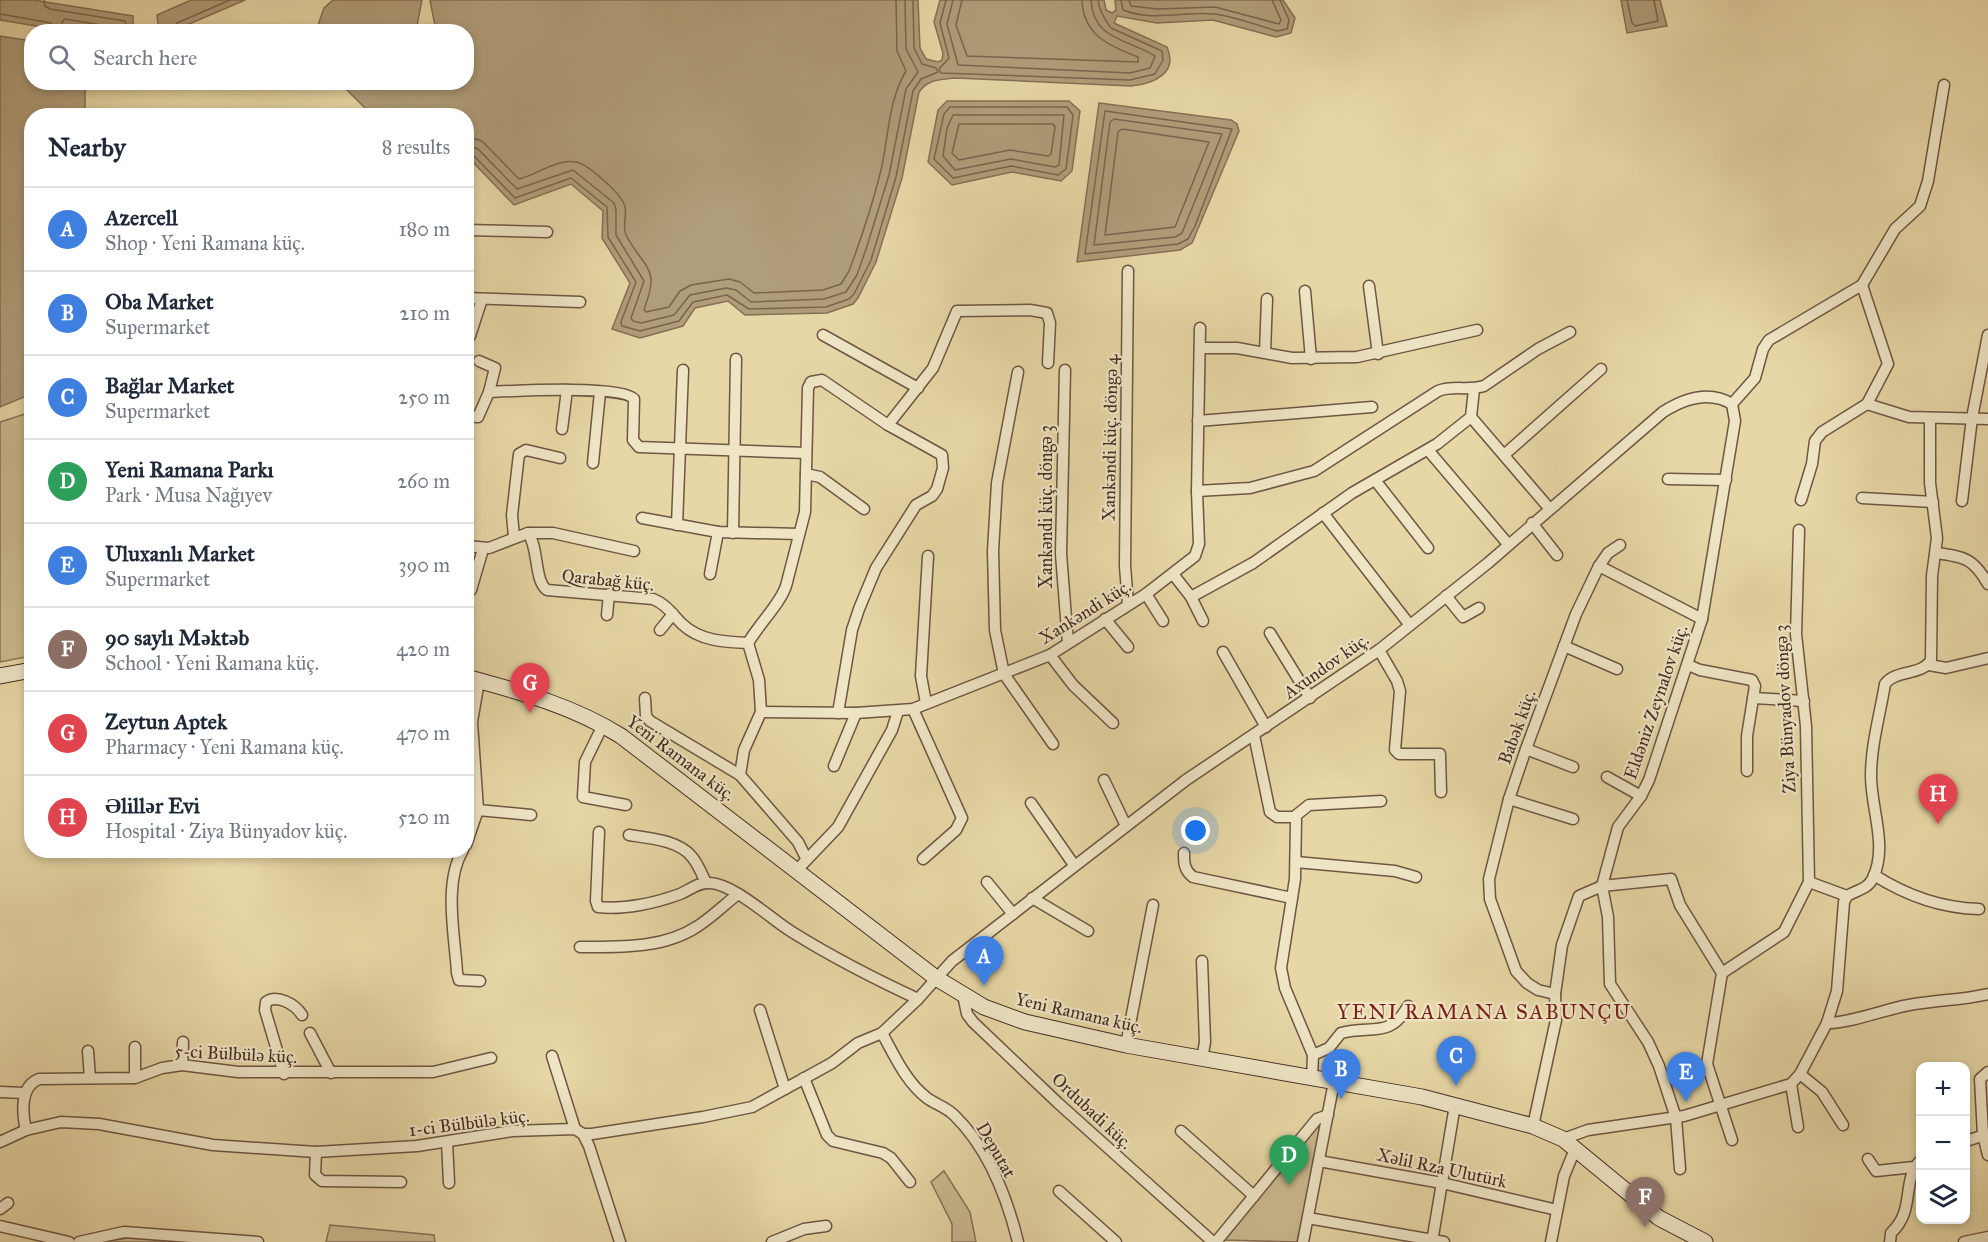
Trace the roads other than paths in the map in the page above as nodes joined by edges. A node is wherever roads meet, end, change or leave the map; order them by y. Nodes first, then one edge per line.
1 (1944, 85) dead end
2 (474, 230) edge
3 (547, 232) dead end
4 (1128, 272) dead end
5 (1862, 285) junction
6 (1369, 286) dead end
7 (1305, 291) dead end
8 (474, 298) edge
9 (1267, 298) dead end
10 (482, 299) junction
11 (580, 302) dead end
12 (474, 324) edge
13 (1200, 328) dead end
14 (1477, 330) dead end
15 (1570, 332) dead end
16 (823, 334) dead end
17 (1988, 335) edge
18 (1200, 348) junction
19 (1265, 352) junction
20 (1378, 354) junction
21 (736, 359) dead end
22 (1311, 359) junction
23 (479, 361) dead end
24 (1048, 363) dead end
25 (1601, 369) dead end
26 (683, 370) dead end
27 (1065, 370) dead end
28 (1018, 372) dead end
29 (918, 388) junction
30 (1474, 389) junction
31 (567, 390) junction
32 (489, 392) junction
33 (600, 392) junction
34 (1732, 404) junction
35 (1867, 404) junction
36 (1372, 407) dead end
37 (474, 417) edge
38 (1471, 417) junction
39 (1972, 418) junction
40 (1930, 419) junction
41 (1988, 419) edge
42 (1198, 421) junction
43 (888, 425) junction
44 (562, 429) dead end
45 (681, 449) junction
46 (1428, 450) junction
47 (735, 451) junction
48 (806, 453) junction
49 (1504, 455) junction
50 (560, 458) dead end
51 (592, 463) dead end
52 (806, 474) junction
53 (1668, 479) dead end
54 (1375, 480) junction
55 (1726, 480) junction
56 (1197, 491) junction
57 (1862, 498) dead end
58 (1801, 500) dead end
59 (1962, 501) dead end
60 (1933, 502) junction
61 (1548, 508) junction
62 (864, 509) dead end
63 (1323, 513) junction
64 (642, 518) dead end
65 (1532, 523) junction
66 (677, 525) junction
67 (1799, 530) dead end
68 (528, 532) junction
69 (718, 532) junction
70 (733, 532) junction
71 (799, 534) junction
72 (514, 537) junction
73 (1508, 544) junction
74 (1620, 545) dead end
75 (474, 547) edge
76 (1428, 548) dead end
77 (483, 549) junction
78 (634, 552) dead end
79 (1936, 553) junction
80 (1557, 555) dead end
81 (928, 556) dead end
82 (1599, 566) junction
83 (1983, 570) edge
84 (710, 574) dead end
85 (1173, 574) junction
86 (474, 580) edge
87 (1988, 584) edge
88 (609, 594) junction
89 (1146, 594) junction
90 (1446, 596) junction
91 (1191, 597) junction
92 (1128, 604) junction
93 (1479, 608) dead end
94 (673, 614) junction
95 (607, 615) dead end
96 (1105, 619) junction
97 (1702, 619) junction
98 (1163, 621) dead end
99 (1203, 621) dead end
100 (1409, 624) junction
101 (660, 630) dead end
102 (1270, 633) dead end
103 (748, 643) junction
104 (1068, 643) junction
105 (1564, 646) junction
106 (1128, 647) dead end
107 (1379, 650) junction
108 (1223, 652) dead end
109 (1050, 655) junction
110 (1988, 658) edge
111 (1688, 665) junction
112 (1929, 665) junction
113 (1617, 669) dead end
114 (24, 672) edge
115 (1004, 674) junction
116 (0, 676) edge
117 (474, 679) edge
118 (645, 698) dead end
119 (1310, 698) junction
120 (1754, 698) junction
121 (1804, 701) junction
122 (926, 703) junction
123 (913, 709) junction
124 (897, 711) junction
125 (761, 712) junction
126 (838, 713) junction
127 (856, 713) junction
128 (1113, 723) dead end
129 (603, 725) junction
130 (1266, 727) junction
131 (1254, 735) junction
132 (1053, 744) dead end
133 (1526, 748) junction
134 (474, 757) edge
135 (834, 766) dead end
136 (1573, 767) dead end
137 (1747, 771) dead end
138 (740, 775) junction
139 (1607, 777) dead end
140 (1104, 780) dead end
141 (1441, 792) dead end
142 (1641, 796) junction
143 (1509, 799) junction
144 (1381, 801) dead end
145 (1031, 803) dead end
146 (626, 805) dead end
147 (477, 810) junction
148 (531, 815) dead end
149 (1294, 817) junction
150 (1573, 819) dead end
151 (474, 820) edge
152 (1126, 826) junction
153 (599, 832) dead end
154 (628, 835) dead end
155 (1184, 853) dead end
156 (459, 858) edge
157 (806, 858) junction
158 (923, 859) dead end
159 (1296, 862) junction
160 (1074, 865) junction
161 (796, 871) junction
162 (1874, 875) junction
163 (1416, 877) dead end
164 (706, 882) junction
165 (987, 882) dead end
166 (1809, 882) junction
167 (1602, 886) junction
168 (738, 894) junction
169 (1847, 896) junction
170 (1032, 898) junction
171 (1292, 898) junction
172 (1153, 905) dead end
173 (1979, 909) dead end
174 (1013, 914) junction
175 (1088, 931) dead end
176 (580, 947) dead end
177 (1202, 961) dead end
178 (1722, 973) junction
179 (936, 978) junction
180 (480, 981) dead end
181 (1555, 994) junction
182 (1988, 994) edge
183 (963, 995) junction
184 (918, 999) junction
185 (1408, 1006) dead end
186 (760, 1010) dead end
187 (302, 1015) dead end
188 (1827, 1023) junction
189 (310, 1033) dead end
190 (882, 1033) junction
191 (183, 1042) dead end
192 (1126, 1045) junction
193 (135, 1047) dead end
194 (88, 1051) dead end
195 (1313, 1055) junction
196 (552, 1056) dead end
197 (491, 1058) dead end
198 (1202, 1059) junction
199 (182, 1065) junction
200 (1988, 1072) edge
201 (331, 1073) junction
202 (284, 1074) junction
203 (1800, 1074) junction
204 (90, 1078) junction
205 (135, 1078) junction
206 (804, 1078) junction
207 (1312, 1079) junction
208 (1334, 1082) junction
209 (1791, 1084) junction
210 (784, 1089) junction
211 (0, 1092) edge
212 (25, 1093) junction
213 (1455, 1105) junction
214 (1720, 1106) junction
215 (1328, 1115) junction
216 (1676, 1118) junction
217 (1843, 1125) dead end
218 (1533, 1126) junction
219 (1798, 1126) dead end
220 (26, 1130) junction
221 (1181, 1131) dead end
222 (579, 1132) junction
223 (1986, 1135) edge
224 (1732, 1140) dead end
225 (1970, 1140) edge
226 (0, 1142) edge
227 (447, 1142) junction
228 (1569, 1144) junction
229 (316, 1152) junction
230 (1988, 1155) edge
231 (1868, 1159) dead end
232 (1319, 1161) junction
233 (1916, 1164) edge
234 (1916, 1168) edge
235 (1680, 1169) dead end
236 (401, 1182) dead end
237 (910, 1182) dead end
238 (449, 1183) dead end
239 (1442, 1183) junction
240 (1059, 1191) dead end
241 (1254, 1196) junction
242 (1557, 1210) junction
243 (1308, 1218) junction
244 (0, 1226) edge
245 (826, 1226) dead end
246 (1988, 1237) edge
247 (1432, 1241) edge
248 (69, 1242) edge
249 (79, 1242) edge
250 (258, 1242) edge
251 (621, 1242) edge
252 (772, 1242) edge
253 (1018, 1242) edge
254 (1116, 1242) edge
255 (1214, 1242) edge
256 (1302, 1242) edge
257 (1444, 1242) edge
258 (1551, 1242) edge
259 (1705, 1242) edge
260 (1890, 1242) edge
261 (1964, 1242) edge

1 - 5 street
2 - 3 street
4 - 92 street, Xankəndi küç. döngə 4
5 - 34 street
5 - 35 street
6 - 20 street
7 - 22 street
8 - 10 street
9 - 19 street
10 - 11 street
10 - 12 street
13 - 18 street, Xankəndi küç.
14 - 20 street
15 - 30 street
16 - 29 street
17 - 39 street
18 - 19 street
18 - 42 street, Xankəndi küç.
19 - 22 street
20 - 22 street
21 - 47 street
23 - 32 street
24 - 29 street
25 - 49 street
26 - 45 street
27 - 104 street, Xankəndi küç. döngə 3
28 - 115 street
29 - 43 street
30 - 38 street
30 - 56 street
31 - 32 street
31 - 33 street
31 - 44 street
32 - 37 street
33 - 45 street
33 - 51 street
34 - 55 street, Eldəniz Zeynalov küç.
34 - 61 street, Axundov küç.
35 - 40 street
35 - 58 street
36 - 42 street
38 - 46 street
38 - 49 street
39 - 40 street
39 - 41 street
39 - 59 street
40 - 60 street
42 - 56 street, Xankəndi küç.
43 - 48 street
43 - 126 street
45 - 47 street
45 - 66 street
46 - 54 street
46 - 73 street
47 - 48 street
47 - 70 street
48 - 52 street
49 - 61 street
50 - 72 street
52 - 62 street
52 - 71 street
53 - 55 street
54 - 63 street
54 - 76 street
55 - 97 street, Eldəniz Zeynalov küç.
56 - 85 street, Xankəndi küç.
57 - 60 street
60 - 79 street
61 - 65 street, Axundov küç.
63 - 91 street
63 - 100 street
64 - 66 street
65 - 73 street, Axundov küç.
65 - 80 street
66 - 69 street
67 - 121 street, Ziya Bünyadov döngə 3
68 - 72 street
68 - 78 street
68 - 88 street, Qarabağ küç.
69 - 70 street
69 - 84 street
70 - 71 street
71 - 103 street
72 - 77 street
73 - 90 street, Axundov küç.
74 - 82 street
75 - 77 street
77 - 86 street
79 - 83 street
79 - 112 street
81 - 122 street
82 - 97 street
82 - 105 street, Babək küç.
83 - 87 street
85 - 89 street, Xankəndi küç.
85 - 91 street
88 - 94 street, Qarabağ küç.
88 - 95 street
89 - 92 street, Xankəndi küç.
89 - 98 street
90 - 93 street
90 - 100 street, Axundov küç.
91 - 99 street
92 - 96 street, Xankəndi küç.
94 - 101 street
94 - 103 street, Qarabağ küç.
96 - 104 street, Xankəndi küç.
96 - 106 street
97 - 111 street, Eldəniz Zeynalov küç.
100 - 107 street, Axundov küç.
102 - 119 street
103 - 125 street
104 - 109 street, Xankəndi küç.
105 - 113 street
105 - 133 street, Babək küç.
107 - 119 street, Axundov küç.
107 - 141 street
108 - 130 street
109 - 115 street, Xankəndi küç.
109 - 128 street
110 - 112 street
111 - 120 street
111 - 142 street, Eldəniz Zeynalov küç.
112 - 162 street
114 - 116 street
115 - 122 street, Xankəndi küç.
115 - 132 street
117 - 129 street, Yeni Ramana küç.
118 - 138 street
119 - 130 street, Axundov küç.
120 - 121 street
120 - 137 street
121 - 166 street, Ziya Bünyadov döngə 3
122 - 123 street, Xankəndi küç.
123 - 124 street, Xankəndi küç.
123 - 158 street
124 - 127 street, Xankəndi küç.
124 - 157 street
125 - 126 street, Xankəndi küç.
125 - 138 street
126 - 127 street, Xankəndi küç.
127 - 135 street
129 - 146 street
129 - 161 street, Yeni Ramana küç.
130 - 131 street, Axundov küç.
131 - 149 street
131 - 152 street, Axundov küç.
133 - 136 street
133 - 143 street, Babək küç.
134 - 147 street
138 - 157 street
139 - 142 street
140 - 152 street
142 - 167 street, Eldəniz Zeynalov küç.
143 - 150 street
143 - 181 street, Babək küç.
144 - 149 street
145 - 160 street
147 - 148 street
147 - 151 street
149 - 159 street
152 - 160 street, Axundov küç.
153 - 164 street
154 - 164 street
155 - 171 street
156 - 180 street
157 - 161 street
159 - 163 street
159 - 171 street
160 - 170 street, Axundov küç.
161 - 179 street, Yeni Ramana küç.
162 - 169 street
162 - 173 street
164 - 168 street
165 - 174 street
166 - 169 street
166 - 178 street
167 - 178 street
167 - 181 street
167 - 216 street
168 - 176 street
168 - 184 street
169 - 188 street
170 - 174 street, Axundov küç.
170 - 175 street
171 - 195 street
172 - 192 street
174 - 179 street, Axundov küç.
177 - 198 street
178 - 214 street
179 - 183 street, Yeni Ramana küç.
179 - 184 street, 1-ci Bülbülə küç.
181 - 218 street
182 - 188 street
183 - 192 street, Yeni Ramana küç.
183 - 255 street, Ordubadi küç.
184 - 190 street, 1-ci Bülbülə küç.
185 - 195 street
186 - 210 street
187 - 202 street
188 - 203 street
189 - 201 street
190 - 206 street, 1-ci Bülbülə küç.
190 - 253 street, Deputat
191 - 199 street
192 - 198 street, Yeni Ramana küç.
193 - 205 street
194 - 204 street
195 - 207 street
196 - 222 street
197 - 201 street, 5-ci Bülbülə küç.
198 - 207 street, Yeni Ramana küç.
199 - 202 street, 5-ci Bülbülə küç.
199 - 205 street, 5-ci Bülbülə küç.
200 - 223 street
201 - 202 street, 5-ci Bülbülə küç.
203 - 209 street
203 - 217 street
204 - 205 street, 5-ci Bülbülə küç.
204 - 212 street, 5-ci Bülbülə küç.
206 - 210 street, 1-ci Bülbülə küç.
206 - 237 street
207 - 208 street, Yeni Ramana küç.
208 - 213 street, Yeni Ramana küç.
208 - 215 street
209 - 214 street
209 - 219 street
210 - 222 street, 1-ci Bülbülə küç.
211 - 212 street
212 - 220 street
213 - 218 street, Yeni Ramana küç.
213 - 239 street
214 - 216 street
214 - 224 street
215 - 232 street
215 - 241 street
216 - 228 street
216 - 235 street
218 - 228 street, Yeni Ramana küç.
220 - 226 street, 1-ci Bülbülə küç.
220 - 229 street, 1-ci Bülbülə küç.
221 - 241 street
222 - 227 street, 1-ci Bülbülə küç.
222 - 251 street
223 - 225 street
223 - 230 street
227 - 229 street, 1-ci Bülbülə küç.
227 - 238 street
228 - 242 street
228 - 259 street, Yeni Ramana küç.
229 - 236 street
231 - 233 street
232 - 239 street, Xəlil Rza Ulutürk
232 - 243 street
234 - 260 street
239 - 242 street, Xəlil Rza Ulutürk
239 - 247 street
240 - 254 street
241 - 255 street
242 - 258 street
243 - 247 street
243 - 256 street
244 - 248 street
245 - 252 street
246 - 261 street
247 - 257 street
249 - 250 street

